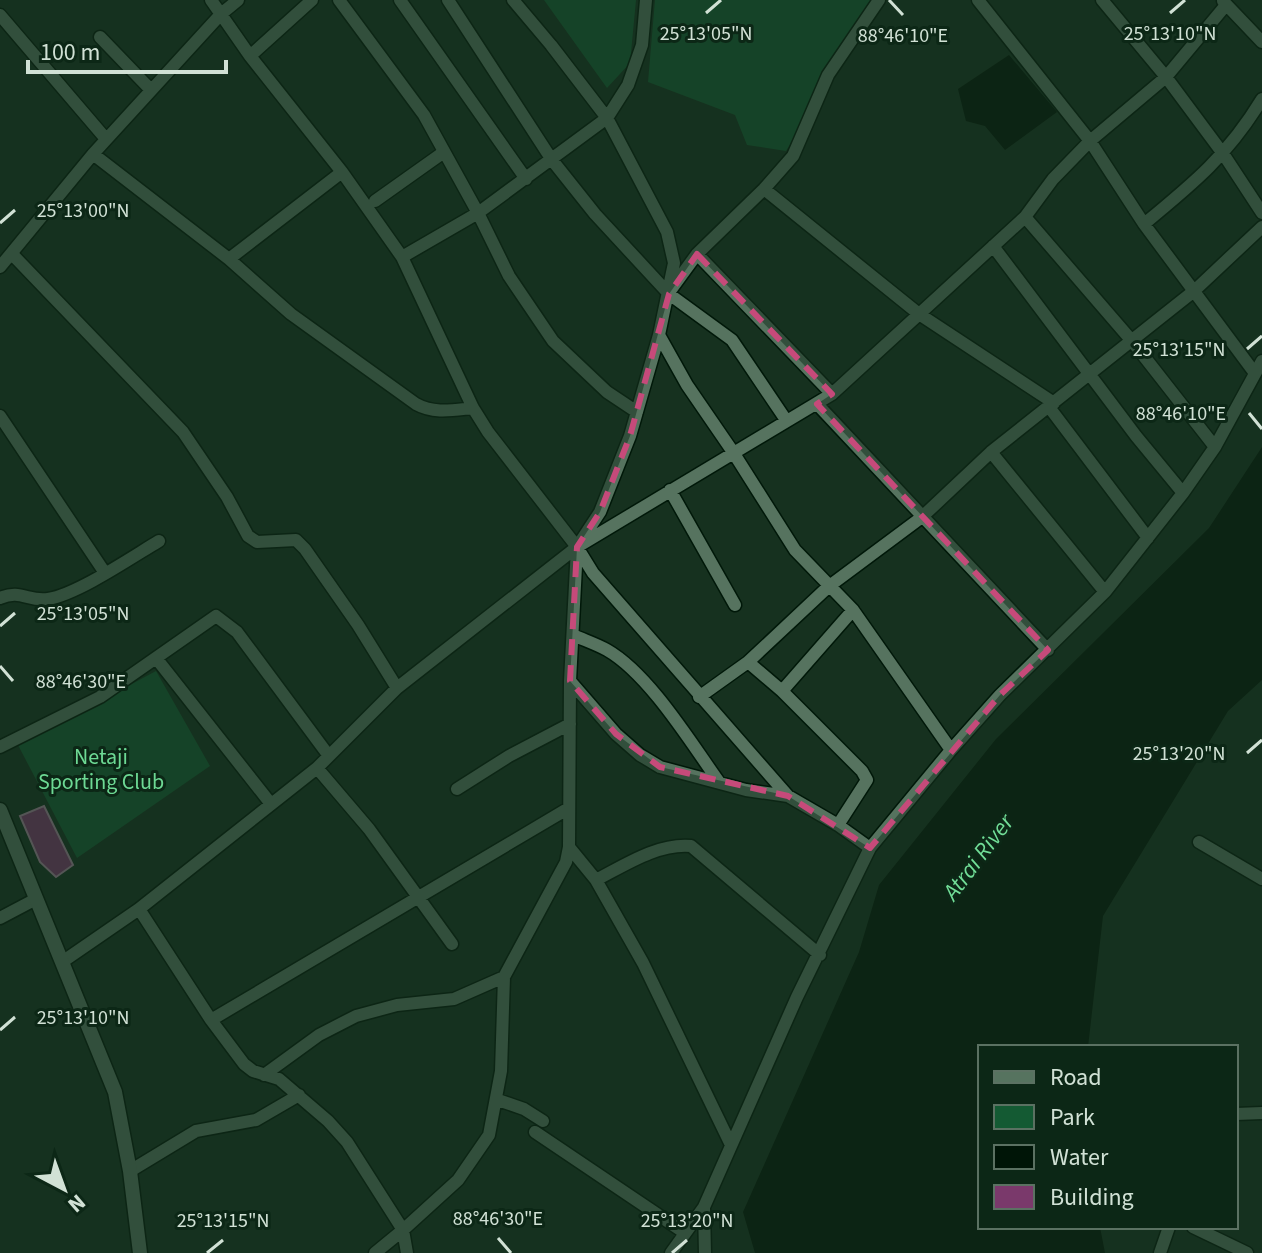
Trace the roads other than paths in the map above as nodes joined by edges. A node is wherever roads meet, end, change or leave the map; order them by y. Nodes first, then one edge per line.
1 (211, 0) edge
2 (238, 0) edge
3 (312, 0) edge
4 (339, 0) edge
5 (400, 0) edge
6 (448, 0) edge
7 (513, 0) edge
8 (646, 0) edge
9 (879, 0) edge
10 (979, 0) edge
11 (1102, 0) edge
12 (1224, 2) edge
13 (221, 14) junction
14 (0, 15) edge
15 (100, 37) dead end
16 (1261, 40) edge
17 (250, 56) junction
18 (1166, 77) junction
19 (151, 90) junction
20 (1262, 99) edge
21 (607, 118) junction
22 (106, 139) junction
23 (1090, 141) junction
24 (444, 152) junction
25 (93, 154) junction
26 (1224, 155) junction
27 (552, 160) junction
28 (342, 172) junction
29 (526, 179) junction
30 (764, 189) junction
31 (375, 201) dead end
32 (478, 213) junction
33 (1262, 213) edge
34 (1025, 217) junction
35 (1144, 224) junction
36 (1262, 227) edge
37 (993, 246) junction
38 (12, 254) junction
39 (697, 254) junction
40 (402, 257) junction
41 (229, 259) junction
42 (0, 267) edge
43 (1194, 291) junction
44 (669, 294) junction
45 (919, 314) junction
46 (659, 335) junction
47 (1132, 341) junction
48 (1258, 366) edge
49 (1090, 373) junction
50 (832, 394) junction
51 (817, 404) junction
52 (1052, 405) junction
53 (473, 408) junction
54 (637, 412) junction
55 (0, 416) edge
56 (786, 420) junction
57 (1215, 447) junction
58 (733, 452) junction
59 (991, 452) junction
60 (670, 490) junction
61 (1183, 493) junction
62 (922, 517) junction
63 (1148, 538) junction
64 (159, 541) dead end
65 (577, 547) junction
66 (105, 573) junction
67 (828, 587) junction
68 (1105, 592) junction
69 (0, 598) edge
70 (735, 605) dead end
71 (853, 610) junction
72 (573, 635) junction
73 (1048, 650) junction
74 (156, 658) junction
75 (748, 662) junction
76 (570, 681) junction
77 (397, 688) junction
78 (782, 691) junction
79 (699, 697) junction
80 (570, 724) junction
81 (0, 747) edge
82 (951, 750) junction
83 (329, 756) junction
84 (317, 768) junction
85 (719, 782) junction
86 (457, 789) dead end
87 (788, 796) junction
88 (271, 804) junction
89 (569, 808) junction
90 (0, 810) edge
91 (838, 825) junction
92 (6, 840) edge
93 (1199, 842) dead end
94 (569, 847) junction
95 (870, 848) junction
96 (1262, 879) edge
97 (596, 880) junction
98 (418, 895) junction
99 (36, 899) junction
100 (139, 909) junction
101 (0, 918) edge
102 (452, 944) dead end
103 (820, 955) junction
104 (62, 962) junction
105 (504, 977) junction
106 (211, 1020) junction
107 (264, 1075) junction
108 (299, 1095) junction
109 (498, 1100) junction
110 (1262, 1113) edge
111 (1238, 1114) edge
112 (731, 1145) junction
113 (130, 1171) junction
114 (704, 1207) junction
115 (1168, 1229) edge
116 (1197, 1229) edge
117 (403, 1230) junction
118 (685, 1233) junction
119 (140, 1253) edge
120 (375, 1253) edge
121 (407, 1253) edge
122 (671, 1253) edge
123 (705, 1253) edge
124 (1160, 1253) edge
125 (1247, 1253) edge

1 - 13 street
2 - 13 street
3 - 17 street
4 - 24 street
5 - 29 street
6 - 27 street
7 - 21 street
8 - 21 street
9 - 30 street
10 - 23 street
11 - 18 street
12 - 16 street
12 - 18 street
13 - 17 street
13 - 19 street
14 - 22 street
15 - 19 street
17 - 28 street
18 - 23 street
18 - 26 street
19 - 22 street
20 - 26 street
21 - 27 street
21 - 44 street
22 - 25 street
23 - 34 street
23 - 35 street
24 - 31 street
24 - 32 street
25 - 38 street
25 - 41 street
26 - 33 street
26 - 35 street
27 - 29 street
27 - 44 street
28 - 40 street
28 - 41 street
29 - 32 street
30 - 39 street
30 - 45 street
32 - 40 street
32 - 54 street
34 - 37 street
34 - 47 street
35 - 43 street
36 - 43 street
37 - 45 street
37 - 49 street
38 - 42 street
38 - 77 street
39 - 44 street
39 - 50 street
40 - 53 street
41 - 53 street
43 - 47 street
43 - 48 street
44 - 46 street
44 - 56 street
45 - 50 street
45 - 52 street
46 - 54 street
46 - 58 street
47 - 49 street
47 - 57 street
48 - 57 street
49 - 52 street
49 - 61 street
50 - 51 street
51 - 56 street
51 - 62 street
52 - 59 street
52 - 63 street
53 - 65 street
54 - 65 street
55 - 66 street
56 - 58 street
57 - 61 street
58 - 60 street
58 - 67 street
59 - 62 street
59 - 68 street
60 - 65 street
60 - 70 street
61 - 63 street
62 - 67 street
62 - 73 street
63 - 68 street
64 - 66 street
65 - 72 street
65 - 77 street
65 - 79 street
66 - 69 street
67 - 71 street
67 - 75 street
68 - 73 street
71 - 78 street
71 - 82 street
72 - 76 street
72 - 85 street
73 - 82 street
74 - 81 street
74 - 83 street
74 - 88 street
75 - 78 street
75 - 79 street
76 - 80 street
76 - 85 street
77 - 83 street
78 - 91 street
79 - 87 street
80 - 86 street
80 - 89 street
82 - 95 street
83 - 84 street
84 - 88 street
84 - 98 street
85 - 87 street
87 - 91 street
88 - 100 street
89 - 94 street
89 - 98 street
90 - 92 street
91 - 95 street
92 - 99 street
93 - 96 street
94 - 97 street
94 - 105 street
95 - 103 street
97 - 103 street
97 - 112 street
98 - 102 street
98 - 106 street
99 - 101 street
99 - 104 street
100 - 104 street
100 - 106 street
103 - 112 street
104 - 113 street
105 - 107 street
105 - 109 street
106 - 107 street
107 - 108 street
108 - 113 street
108 - 117 street
109 - 117 street
109 - 118 street
110 - 111 street
112 - 114 street
113 - 119 street
114 - 118 street
114 - 123 street
115 - 124 street
116 - 125 street
117 - 120 street
117 - 121 street
118 - 122 street

